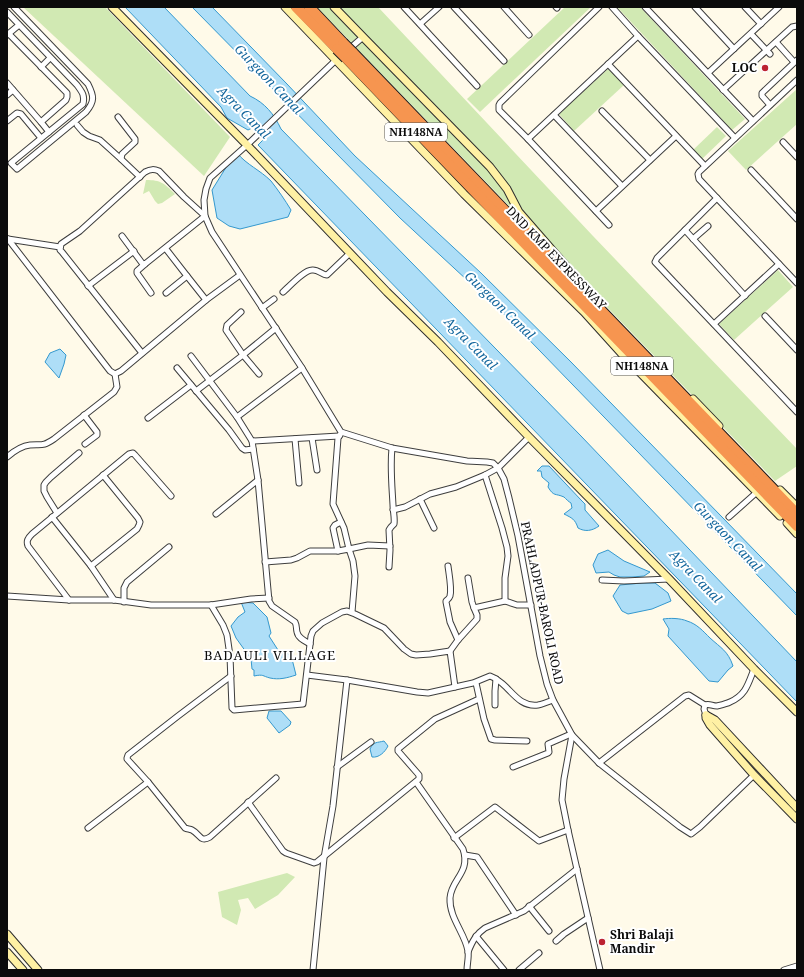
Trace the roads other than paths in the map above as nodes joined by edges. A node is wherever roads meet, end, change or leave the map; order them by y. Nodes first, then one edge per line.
1 (14, 7) edge
2 (112, 7) edge
3 (285, 7) edge
4 (296, 7) edge
5 (309, 7) edge
6 (334, 7) edge
7 (404, 7) edge
8 (438, 7) edge
9 (454, 7) edge
10 (504, 7) edge
11 (599, 7) edge
12 (612, 7) edge
13 (645, 7) edge
14 (696, 7) edge
15 (745, 7) edge
16 (779, 7) edge
17 (7, 12) edge
18 (420, 24) junction
19 (761, 24) junction
20 (19, 25) junction
21 (797, 26) edge
22 (8, 34) edge
23 (750, 34) junction
24 (530, 35) dead end
25 (638, 36) junction
26 (363, 37) junction
27 (776, 42) junction
28 (340, 46) junction
29 (734, 49) junction
30 (768, 52) junction
31 (50, 58) junction
32 (334, 61) junction
33 (504, 61) dead end
34 (796, 61) edge
35 (608, 64) junction
36 (41, 66) junction
37 (708, 74) junction
38 (797, 80) edge
39 (7, 83) edge
40 (477, 86) dead end
41 (13, 90) junction
42 (723, 90) junction
43 (7, 95) edge
44 (93, 98) junction
45 (84, 99) junction
46 (770, 105) junction
47 (602, 111) dead end
48 (554, 115) junction
49 (118, 117) dead end
50 (7, 121) edge
51 (41, 122) junction
52 (753, 122) junction
53 (77, 125) dead end
54 (49, 132) junction
55 (676, 136) junction
56 (42, 138) junction
57 (735, 138) junction
58 (528, 139) junction
59 (783, 142) dead end
60 (248, 144) junction
61 (797, 157) edge
62 (121, 159) junction
63 (650, 160) junction
64 (12, 166) edge
65 (705, 166) junction
66 (751, 170) dead end
67 (140, 177) junction
68 (622, 186) junction
69 (717, 198) junction
70 (490, 202) junction
71 (596, 210) junction
72 (205, 216) junction
73 (797, 219) edge
74 (609, 225) dead end
75 (708, 226) dead end
76 (685, 230) junction
77 (122, 236) dead end
78 (8, 239) edge
79 (693, 239) junction
80 (60, 247) junction
81 (166, 248) junction
82 (134, 251) junction
83 (350, 252) junction
84 (145, 264) junction
85 (779, 264) junction
86 (240, 275) junction
87 (186, 276) junction
88 (797, 283) edge
89 (88, 286) junction
90 (283, 292) dead end
91 (151, 293) dead end
92 (166, 293) dead end
93 (745, 296) junction
94 (274, 299) dead end
95 (206, 300) junction
96 (262, 308) junction
97 (241, 312) dead end
98 (765, 316) dead end
99 (714, 324) junction
100 (276, 328) junction
101 (797, 350) edge
102 (142, 353) junction
103 (243, 355) junction
104 (191, 356) dead end
105 (177, 368) dead end
106 (302, 368) junction
107 (115, 374) junction
108 (259, 374) dead end
109 (210, 380) junction
110 (190, 384) junction
111 (196, 391) junction
112 (797, 412) edge
113 (84, 416) junction
114 (148, 418) dead end
115 (237, 418) junction
116 (340, 434) junction
117 (529, 437) junction
118 (312, 438) junction
119 (296, 439) junction
120 (252, 441) junction
121 (86, 444) dead end
122 (392, 448) junction
123 (253, 449) junction
124 (79, 453) dead end
125 (7, 457) edge
126 (498, 468) junction
127 (317, 470) dead end
128 (103, 475) junction
129 (485, 475) junction
130 (258, 480) junction
131 (298, 483) dead end
132 (757, 492) junction
133 (171, 496) dead end
134 (420, 499) junction
135 (797, 507) edge
136 (393, 510) junction
137 (57, 513) junction
138 (216, 514) dead end
139 (797, 514) edge
140 (52, 517) junction
141 (730, 517) dead end
142 (342, 522) junction
143 (797, 526) edge
144 (434, 528) dead end
145 (797, 534) edge
146 (390, 546) junction
147 (169, 547) dead end
148 (349, 549) junction
149 (338, 551) junction
150 (266, 562) junction
151 (91, 566) junction
152 (448, 566) dead end
153 (389, 567) dead end
154 (468, 578) dead end
155 (669, 579) junction
156 (602, 580) dead end
157 (7, 596) edge
158 (269, 598) junction
159 (69, 600) junction
160 (114, 600) junction
161 (505, 601) junction
162 (124, 602) junction
163 (212, 605) junction
164 (531, 605) junction
165 (474, 608) junction
166 (352, 612) junction
167 (458, 640) junction
168 (310, 644) junction
169 (450, 651) junction
170 (754, 669) junction
171 (307, 675) junction
172 (231, 676) junction
173 (347, 680) junction
174 (496, 680) junction
175 (476, 683) junction
176 (454, 687) junction
177 (479, 699) junction
178 (553, 700) junction
179 (495, 705) dead end
180 (705, 705) junction
181 (797, 712) edge
182 (706, 715) junction
183 (571, 734) junction
184 (527, 741) dead end
185 (371, 742) dead end
186 (599, 762) junction
187 (337, 767) junction
188 (513, 767) dead end
189 (754, 774) junction
190 (276, 778) dead end
191 (148, 782) junction
192 (416, 782) junction
193 (248, 802) junction
194 (797, 808) edge
195 (797, 819) edge
196 (88, 828) dead end
197 (568, 830) junction
198 (454, 838) junction
199 (465, 855) junction
200 (324, 858) junction
201 (577, 869) junction
202 (529, 906) junction
203 (516, 915) junction
204 (588, 918) junction
205 (549, 931) dead end
206 (7, 934) edge
207 (476, 936) junction
208 (556, 940) dead end
209 (7, 952) edge
210 (468, 952) junction
211 (539, 953) dead end
212 (797, 966) edge
213 (23, 970) edge
214 (38, 970) edge
215 (313, 970) edge
216 (466, 970) edge
217 (504, 970) edge
218 (519, 970) edge
219 (600, 970) edge
220 (784, 970) edge

1 - 44 street
2 - 60 street
3 - 32 street
4 - 28 highway, DND KMP EXPRESSWAY / NH148NA
5 - 28 highway, DND KMP EXPRESSWAY / NH148NA
6 - 26 street
7 - 18 street
8 - 18 street
9 - 33 street
10 - 24 street
11 - 58 street
12 - 25 street
13 - 37 street
14 - 29 street
15 - 19 street
16 - 19 street
17 - 20 street
18 - 40 street
19 - 23 street
20 - 22 street
20 - 31 street
21 - 27 street
22 - 36 street
23 - 29 street
23 - 30 street
25 - 35 street
25 - 57 street
26 - 32 street
26 - 135 street
27 - 30 street
27 - 34 street
28 - 70 highway, DND KMP EXPRESSWAY / NH148NA, bridge
29 - 37 street
30 - 42 street
31 - 36 street
31 - 45 street
32 - 60 street
32 - 132 street
34 - 46 street
35 - 48 street
35 - 55 street
36 - 51 street
37 - 42 street
38 - 46 street
39 - 41 street
41 - 43 street
41 - 51 street
42 - 52 street
44 - 45 street
44 - 64 street
45 - 54 street
46 - 52 street
47 - 63 street
48 - 58 street
48 - 68 street
49 - 62 street
50 - 56 street
51 - 54 street
52 - 57 street
53 - 62 street
54 - 56 street
55 - 63 street
55 - 65 street
56 - 64 street
57 - 65 street
58 - 71 street
59 - 61 street
60 - 72 street
60 - 83 street
62 - 67 street
63 - 68 street
65 - 69 street
66 - 73 street
67 - 72 street
67 - 80 street
68 - 71 street
69 - 76 street
69 - 85 street
70 - 139 highway, DND KMP EXPRESSWAY / NH148NA
70 - 143 highway, DND KMP EXPRESSWAY / NH148NA
71 - 74 street
72 - 81 street
72 - 86 street
75 - 79 street
76 - 79 street
76 - 99 street
77 - 82 street
78 - 80 street
78 - 107 street
79 - 93 street
80 - 89 street
81 - 84 street
81 - 87 street
82 - 84 street
82 - 89 street
83 - 90 street
83 - 117 street
84 - 91 street
85 - 88 street
85 - 93 street
86 - 95 street
86 - 96 street
87 - 92 street
87 - 95 street
89 - 102 street
93 - 99 street
94 - 96 street
95 - 102 street
96 - 100 street
97 - 103 street
98 - 101 street
99 - 112 street
100 - 103 street
100 - 106 street
102 - 107 street
103 - 108 street
103 - 109 street
104 - 109 street
105 - 110 street
106 - 115 street
106 - 116 street
107 - 113 street
109 - 111 street
109 - 115 street
110 - 111 street
110 - 114 street
111 - 123 street
113 - 121 street
113 - 125 street
115 - 120 street
116 - 118 street
116 - 122 street
116 - 142 street
117 - 126 street
117 - 155 street
118 - 119 street
118 - 127 street
119 - 120 street
119 - 131 street
120 - 123 street
122 - 126 street
122 - 136 street
123 - 130 street
124 - 137 street
126 - 129 street
126 - 164 street, PRAHLADPUR-BAROLI ROAD
128 - 133 street
128 - 137 street
128 - 151 street
129 - 134 street
129 - 161 street
130 - 138 street
130 - 150 street
132 - 141 street
132 - 145 street
134 - 136 street
134 - 144 street
136 - 146 street
137 - 140 street
140 - 151 street
140 - 159 street
142 - 148 street
142 - 149 street
146 - 148 street
146 - 153 street
147 - 162 street
148 - 149 street
148 - 166 street
149 - 150 street
150 - 158 street
151 - 160 street
152 - 167 street
154 - 165 street
155 - 156 street
155 - 170 street
157 - 159 street
158 - 163 street
158 - 168 street
159 - 160 street
160 - 162 street
161 - 164 street
161 - 165 street
162 - 163 street
163 - 172 street
164 - 178 street, PRAHLADPUR-BAROLI ROAD
165 - 167 street
166 - 168 street
166 - 169 street
167 - 169 street
168 - 171 street
169 - 176 street
170 - 180 street
170 - 181 street
171 - 172 street
171 - 173 street
172 - 191 street
173 - 176 street
173 - 187 street
174 - 175 street
174 - 178 street
174 - 179 street
175 - 176 street
175 - 177 street
177 - 184 street
177 - 192 street
178 - 183 street, PRAHLADPUR-BAROLI ROAD
180 - 182 street
180 - 186 street
182 - 189 street
182 - 194 street
183 - 186 street, PRAHLADPUR-BAROLI ROAD
183 - 188 street
183 - 197 street
185 - 187 street
186 - 189 street, PRAHLADPUR-BAROLI ROAD
187 - 200 street
189 - 195 street
190 - 193 street
191 - 193 street
191 - 196 street
192 - 198 street
192 - 200 street
193 - 200 street
197 - 198 street
197 - 201 street
198 - 199 street
199 - 203 street
199 - 210 street
200 - 215 street
201 - 202 street
201 - 204 street
202 - 203 street
202 - 205 street
203 - 207 street
204 - 208 street
204 - 219 street
206 - 214 street
207 - 210 street
207 - 217 street
209 - 213 street
210 - 216 street
211 - 218 street
212 - 220 street

